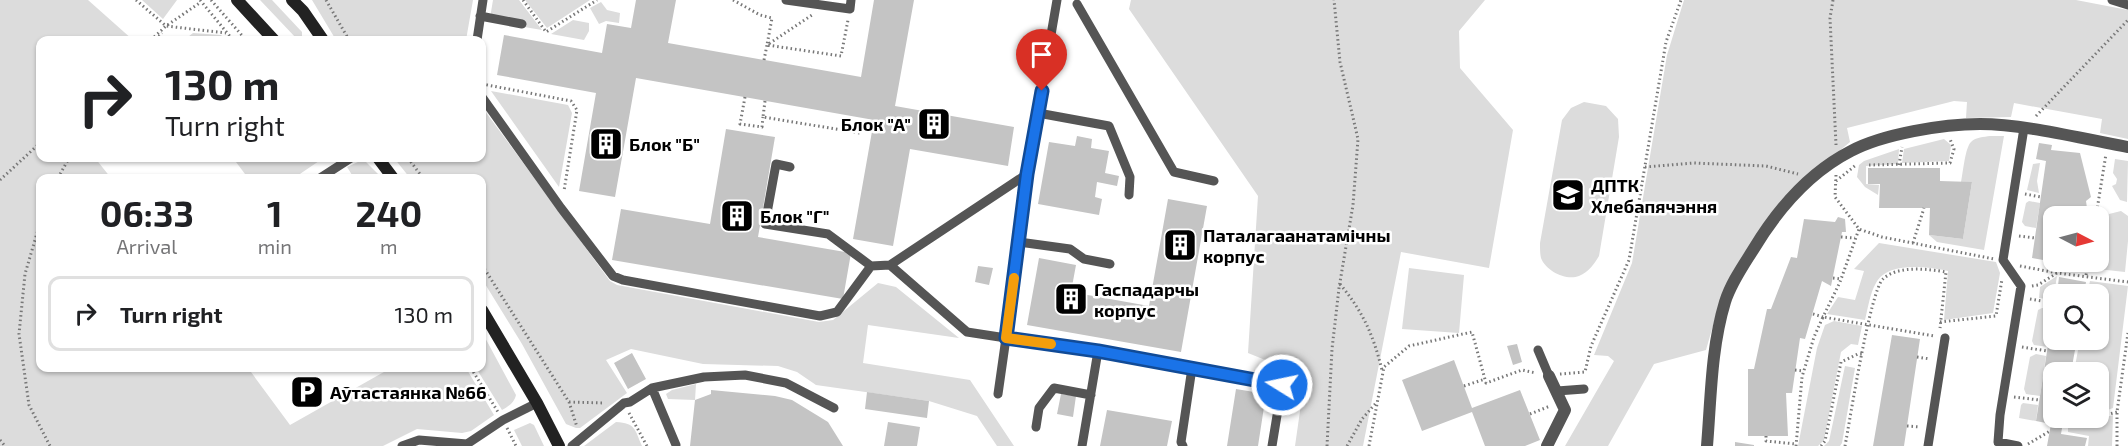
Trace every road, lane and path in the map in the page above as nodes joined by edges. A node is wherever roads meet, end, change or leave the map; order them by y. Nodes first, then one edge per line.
1 (136, 0) edge
2 (211, 0) edge
3 (237, 0) edge
4 (292, 0) edge
5 (326, 0) edge
6 (483, 0) edge
7 (522, 0) edge
8 (597, 0) edge
9 (733, 0) edge
10 (786, 0) edge
11 (1334, 0) edge
12 (1681, 0) edge
13 (1833, 0) edge
14 (2112, 0) edge
15 (200, 1) edge
16 (1057, 2) edge
17 (1078, 2) edge
18 (850, 4) edge
19 (2128, 5) edge
20 (825, 6) junction
21 (480, 16) junction
22 (2128, 20) edge
23 (522, 24) dead end
24 (166, 26) junction
25 (226, 33) junction
26 (155, 36) edge
27 (159, 36) edge
28 (229, 36) edge
29 (242, 36) edge
30 (270, 36) edge
31 (320, 36) edge
32 (347, 36) edge
33 (478, 36) edge
34 (767, 45) junction
35 (764, 60) dead end
36 (486, 85) edge
37 (745, 97) dead end
38 (765, 100) dead end
39 (486, 103) edge
40 (1038, 113) junction
41 (763, 117) junction
42 (874, 120) dead end
43 (2024, 128) junction
44 (1945, 137) dead end
45 (2108, 143) junction
46 (1912, 144) dead end
47 (36, 147) edge
48 (1902, 147) junction
49 (2128, 147) edge
50 (1837, 149) dead end
51 (1892, 150) dead end
52 (1862, 160) dead end
53 (345, 162) edge
54 (1869, 165) dead end
55 (1899, 165) junction
56 (790, 166) dead end
57 (1645, 167) junction
58 (326, 174) edge
59 (1027, 174) junction
60 (1814, 178) junction
61 (0, 180) edge
62 (1214, 181) dead end
63 (1836, 181) dead end
64 (2014, 192) junction
65 (1129, 195) dead end
66 (1835, 197) dead end
67 (2041, 197) dead end
68 (2098, 206) edge
69 (561, 208) junction
70 (1924, 208) dead end
71 (1859, 229) junction
72 (2007, 234) junction
73 (36, 237) edge
74 (1842, 237) dead end
75 (1856, 238) junction
76 (2035, 238) dead end
77 (1019, 242) junction
78 (1912, 243) junction
79 (2001, 260) junction
80 (1110, 264) dead end
81 (890, 265) junction
82 (871, 266) junction
83 (486, 271) edge
84 (2087, 272) edge
85 (2057, 273) junction
86 (2086, 275) junction
87 (1833, 278) dead end
88 (1841, 279) junction
89 (2128, 282) edge
90 (1340, 284) junction
91 (2022, 286) junction
92 (2020, 298) junction
93 (2043, 301) edge
94 (1813, 314) dead end
95 (486, 317) edge
96 (1823, 317) junction
97 (1940, 322) junction
98 (1868, 325) junction
99 (2128, 333) edge
100 (1006, 338) junction
101 (1945, 338) junction
102 (2012, 346) junction
103 (1538, 350) dead end
104 (1098, 351) junction
105 (2047, 351) dead end
106 (1863, 354) junction
107 (1192, 368) junction
108 (1796, 370) dead end
109 (1803, 371) junction
110 (473, 372) edge
111 (1382, 372) junction
112 (1549, 375) junction
113 (1485, 379) junction
114 (1464, 386) dead end
115 (652, 388) junction
116 (1584, 389) dead end
117 (998, 394) dead end
118 (1091, 395) junction
119 (2004, 395) junction
120 (1559, 396) junction
121 (2039, 400) dead end
122 (569, 402) junction
123 (1377, 402) junction
124 (537, 403) junction
125 (624, 403) junction
126 (834, 408) dead end
127 (2117, 412) junction
128 (1530, 414) dead end
129 (2109, 414) edge
130 (503, 420) junction
131 (1036, 427) dead end
132 (2050, 431) dead end
133 (1766, 436) dead end
134 (580, 439) junction
135 (0, 440) edge
136 (466, 445) edge
137 (676, 445) edge
138 (1796, 445) edge
139 (5, 446) edge
140 (50, 446) edge
141 (402, 446) edge
142 (516, 446) edge
143 (560, 446) edge
144 (572, 446) edge
145 (647, 446) edge
146 (1082, 446) edge
147 (1183, 446) edge
148 (1272, 446) edge
149 (1327, 446) edge
150 (1347, 446) edge
151 (1369, 446) edge
152 (1547, 446) edge
153 (1707, 446) edge
154 (1821, 446) edge
155 (1845, 446) edge
156 (1928, 446) edge
157 (2018, 446) edge
158 (2026, 446) edge
159 (2117, 446) edge

1 - 24 path
2 - 29 path
3 - 30 main road
4 - 31 main road
5 - 32 path
6 - 21 lane
7 - 8 path
9 - 34 path
10 - 20 lane
11 - 90 path
12 - 57 path
13 - 50 path
14 - 19 lane
15 - 24 path
15 - 25 path
16 - 17 lane
16 - 40 lane
17 - 62 lane
18 - 20 lane
18 - 34 path
20 - 34 path
21 - 23 lane
21 - 33 lane
22 - 43 path
24 - 25 path
24 - 26 path
24 - 27 path
25 - 28 path
34 - 35 path
36 - 69 path
37 - 41 path
38 - 41 path
39 - 69 lane
40 - 59 lane
40 - 65 lane
41 - 42 path
43 - 45 street
43 - 60 street
43 - 64 lane
44 - 55 path
45 - 49 street
45 - 68 path
46 - 48 path
47 - 61 path
48 - 51 path
48 - 55 path
52 - 63 path
53 - 58 lane
54 - 55 path
56 - 82 lane
57 - 60 path
57 - 112 path
59 - 77 lane
59 - 81 lane
60 - 153 street
64 - 67 path
64 - 72 lane
66 - 71 path
69 - 82 lane
70 - 78 path
71 - 75 path
71 - 78 path
72 - 76 path
72 - 79 lane
73 - 140 path
74 - 75 path
75 - 88 path
77 - 80 lane
77 - 100 lane
78 - 79 path
79 - 85 path
79 - 91 lane
79 - 97 path
81 - 82 lane
81 - 100 lane
83 - 122 path
84 - 86 path
85 - 86 path
85 - 91 path
86 - 89 path
87 - 88 path
88 - 96 path
90 - 111 path
90 - 149 path
91 - 92 lane
92 - 93 path
92 - 102 lane
94 - 96 path
95 - 124 main road
96 - 98 path
96 - 109 path
97 - 98 path
97 - 101 path
98 - 101 path
98 - 106 path
99 - 127 path
100 - 104 lane
100 - 117 lane
101 - 156 lane
102 - 105 path
102 - 119 lane
103 - 112 lane
104 - 107 lane
104 - 118 lane
106 - 154 path
106 - 155 path
107 - 147 lane
107 - 148 lane
108 - 109 path
109 - 138 path
110 - 130 path
111 - 113 path
111 - 123 path
112 - 113 path
112 - 120 street
113 - 114 path
115 - 125 lane
115 - 126 lane
115 - 137 lane
116 - 120 lane
118 - 131 lane
118 - 146 lane
119 - 121 path
119 - 157 lane
120 - 128 path
120 - 152 street
122 - 125 path
122 - 134 path
123 - 150 path
123 - 151 path
124 - 130 lane
124 - 143 main road
125 - 134 lane
125 - 145 path
127 - 129 path
127 - 159 path
130 - 136 lane
130 - 142 path
132 - 158 path
133 - 138 path
134 - 144 lane
135 - 139 path
136 - 141 lane

